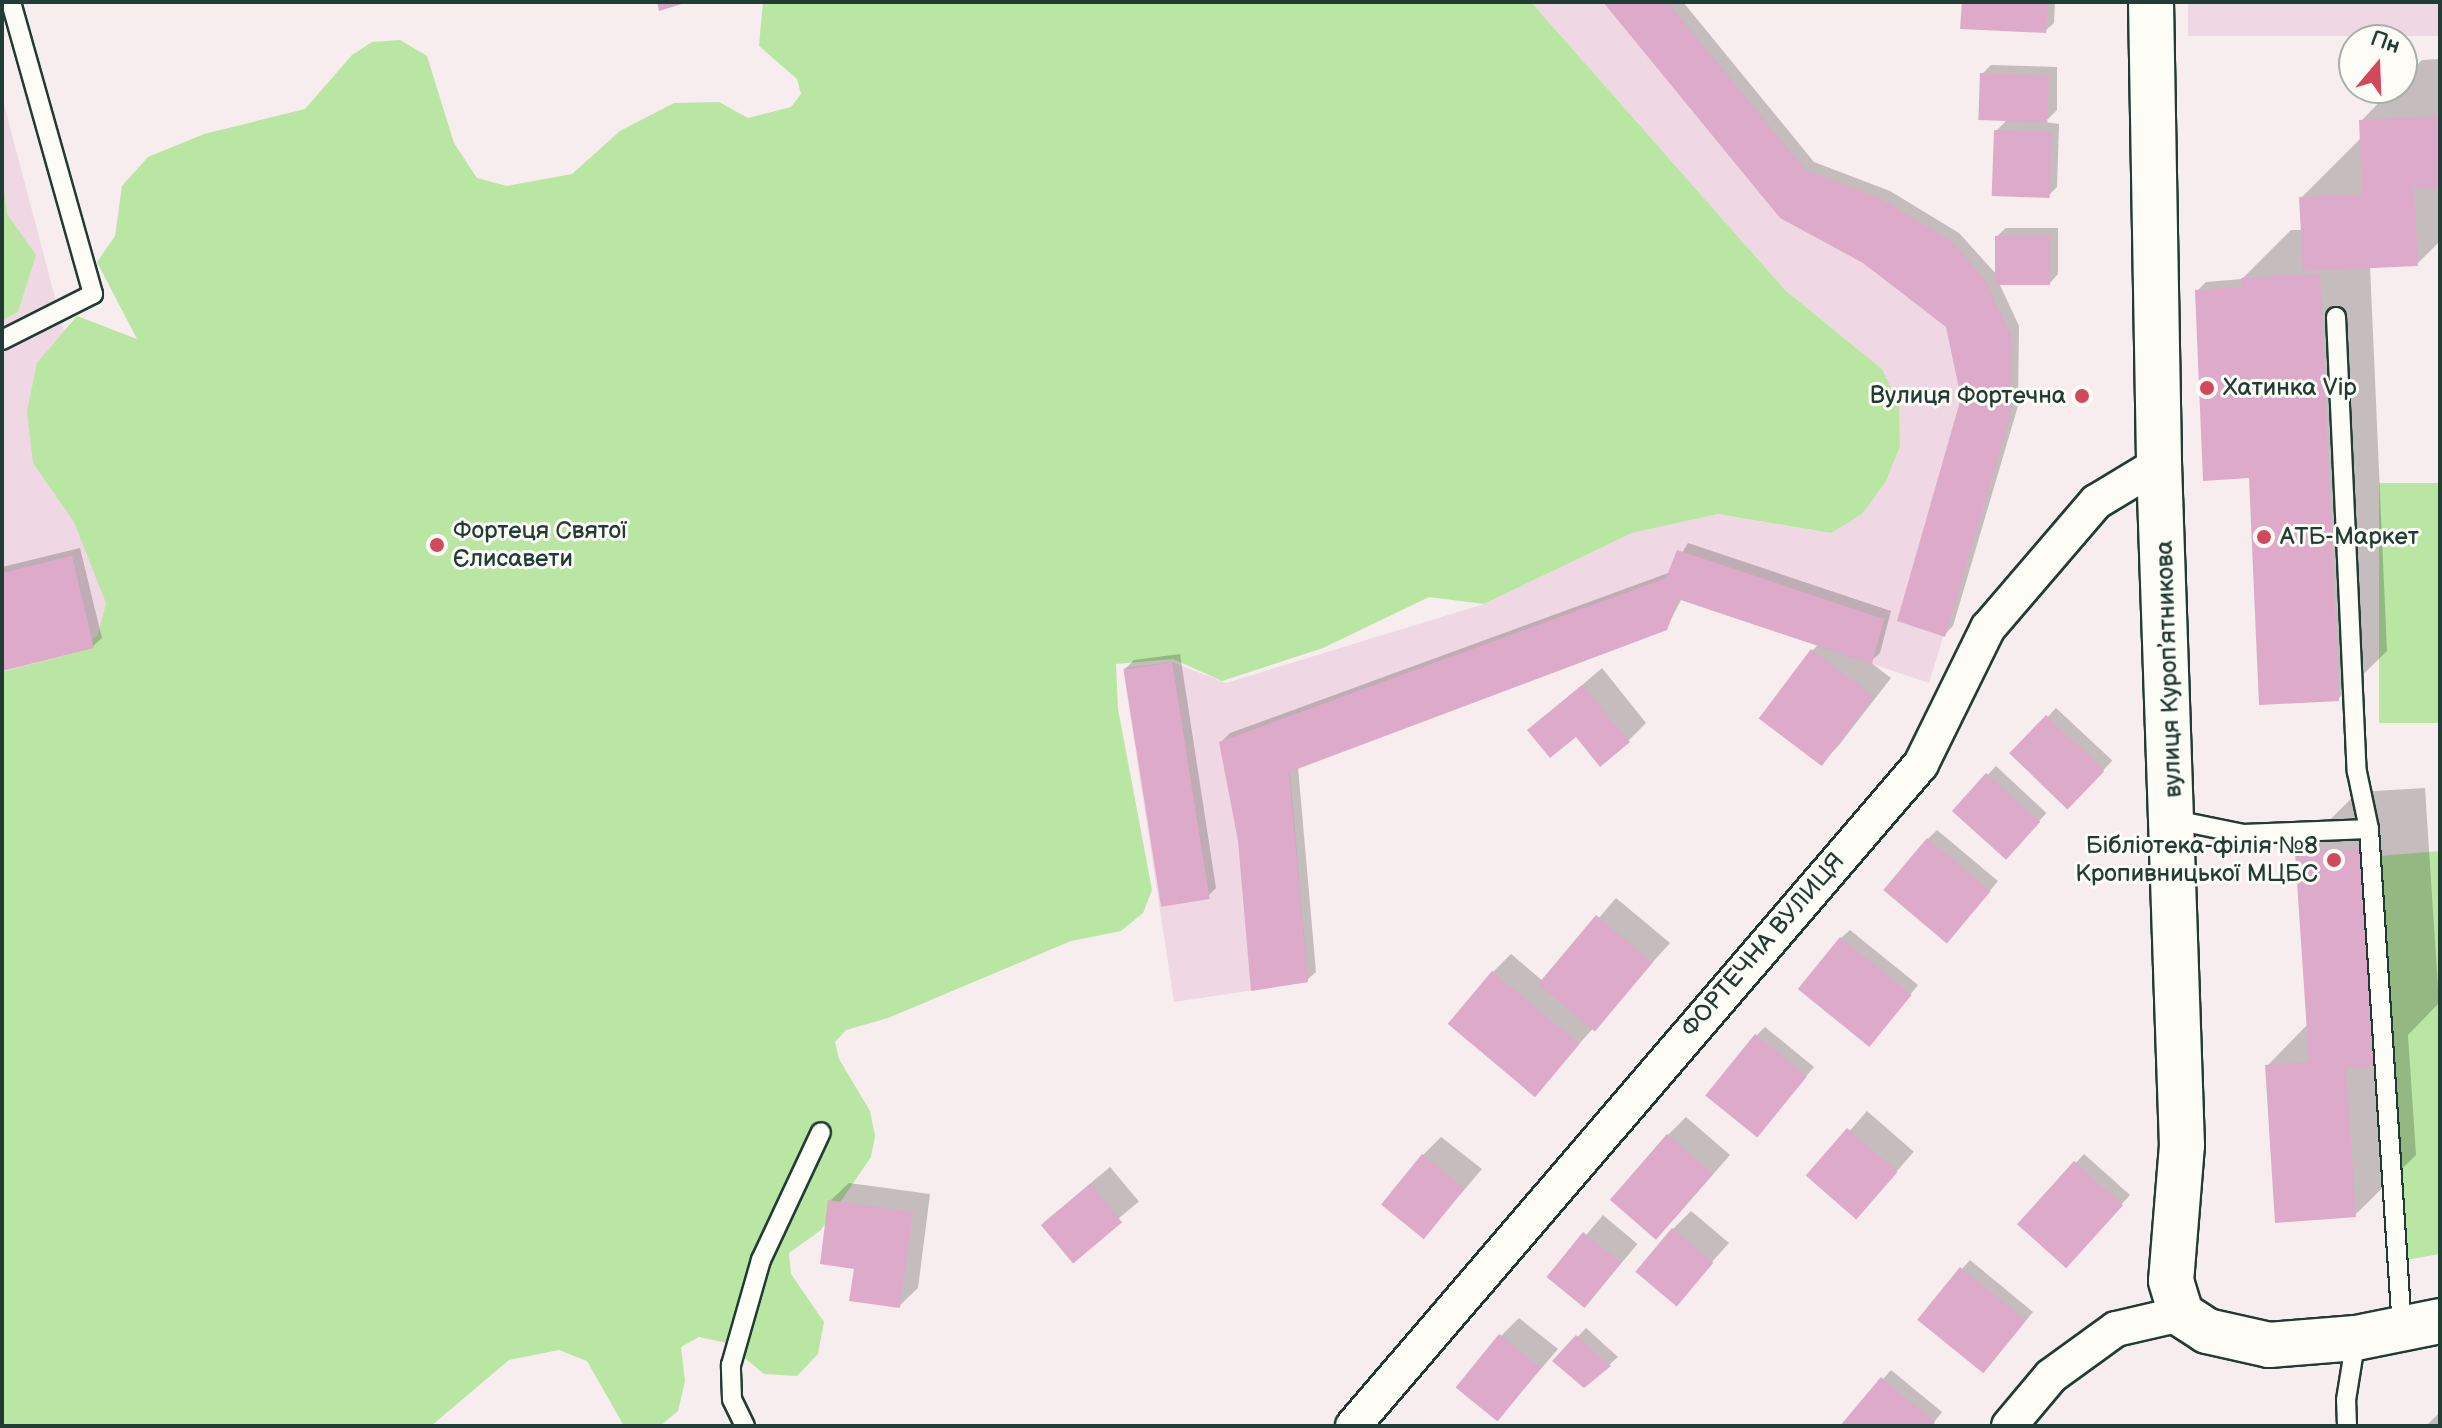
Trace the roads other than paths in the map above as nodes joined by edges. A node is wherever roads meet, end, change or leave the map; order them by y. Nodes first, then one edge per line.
1 (11, 2) edge
2 (2151, 2) edge
3 (2336, 317) dead end
4 (2, 340) edge
5 (2159, 464) junction
6 (2175, 820) junction
7 (2369, 829) junction
8 (821, 1132) dead end
9 (2181, 1314) junction
10 (2421, 1325) edge
11 (2356, 1338) junction
12 (745, 1426) edge
13 (1353, 1426) edge
14 (2009, 1426) edge
15 (2347, 1426) edge

1 - 4 lane
2 - 5 street, вулиця Куропʼятникова
3 - 7 lane
5 - 6 street, вулиця Куропʼятникова
5 - 13 street, ФОРТЕЧНА ВУЛИЦЯ
6 - 7 lane
6 - 9 street, вулиця Куропʼятникова
7 - 10 lane
8 - 12 lane
9 - 11 street
9 - 14 street
10 - 11 street
11 - 15 lane

